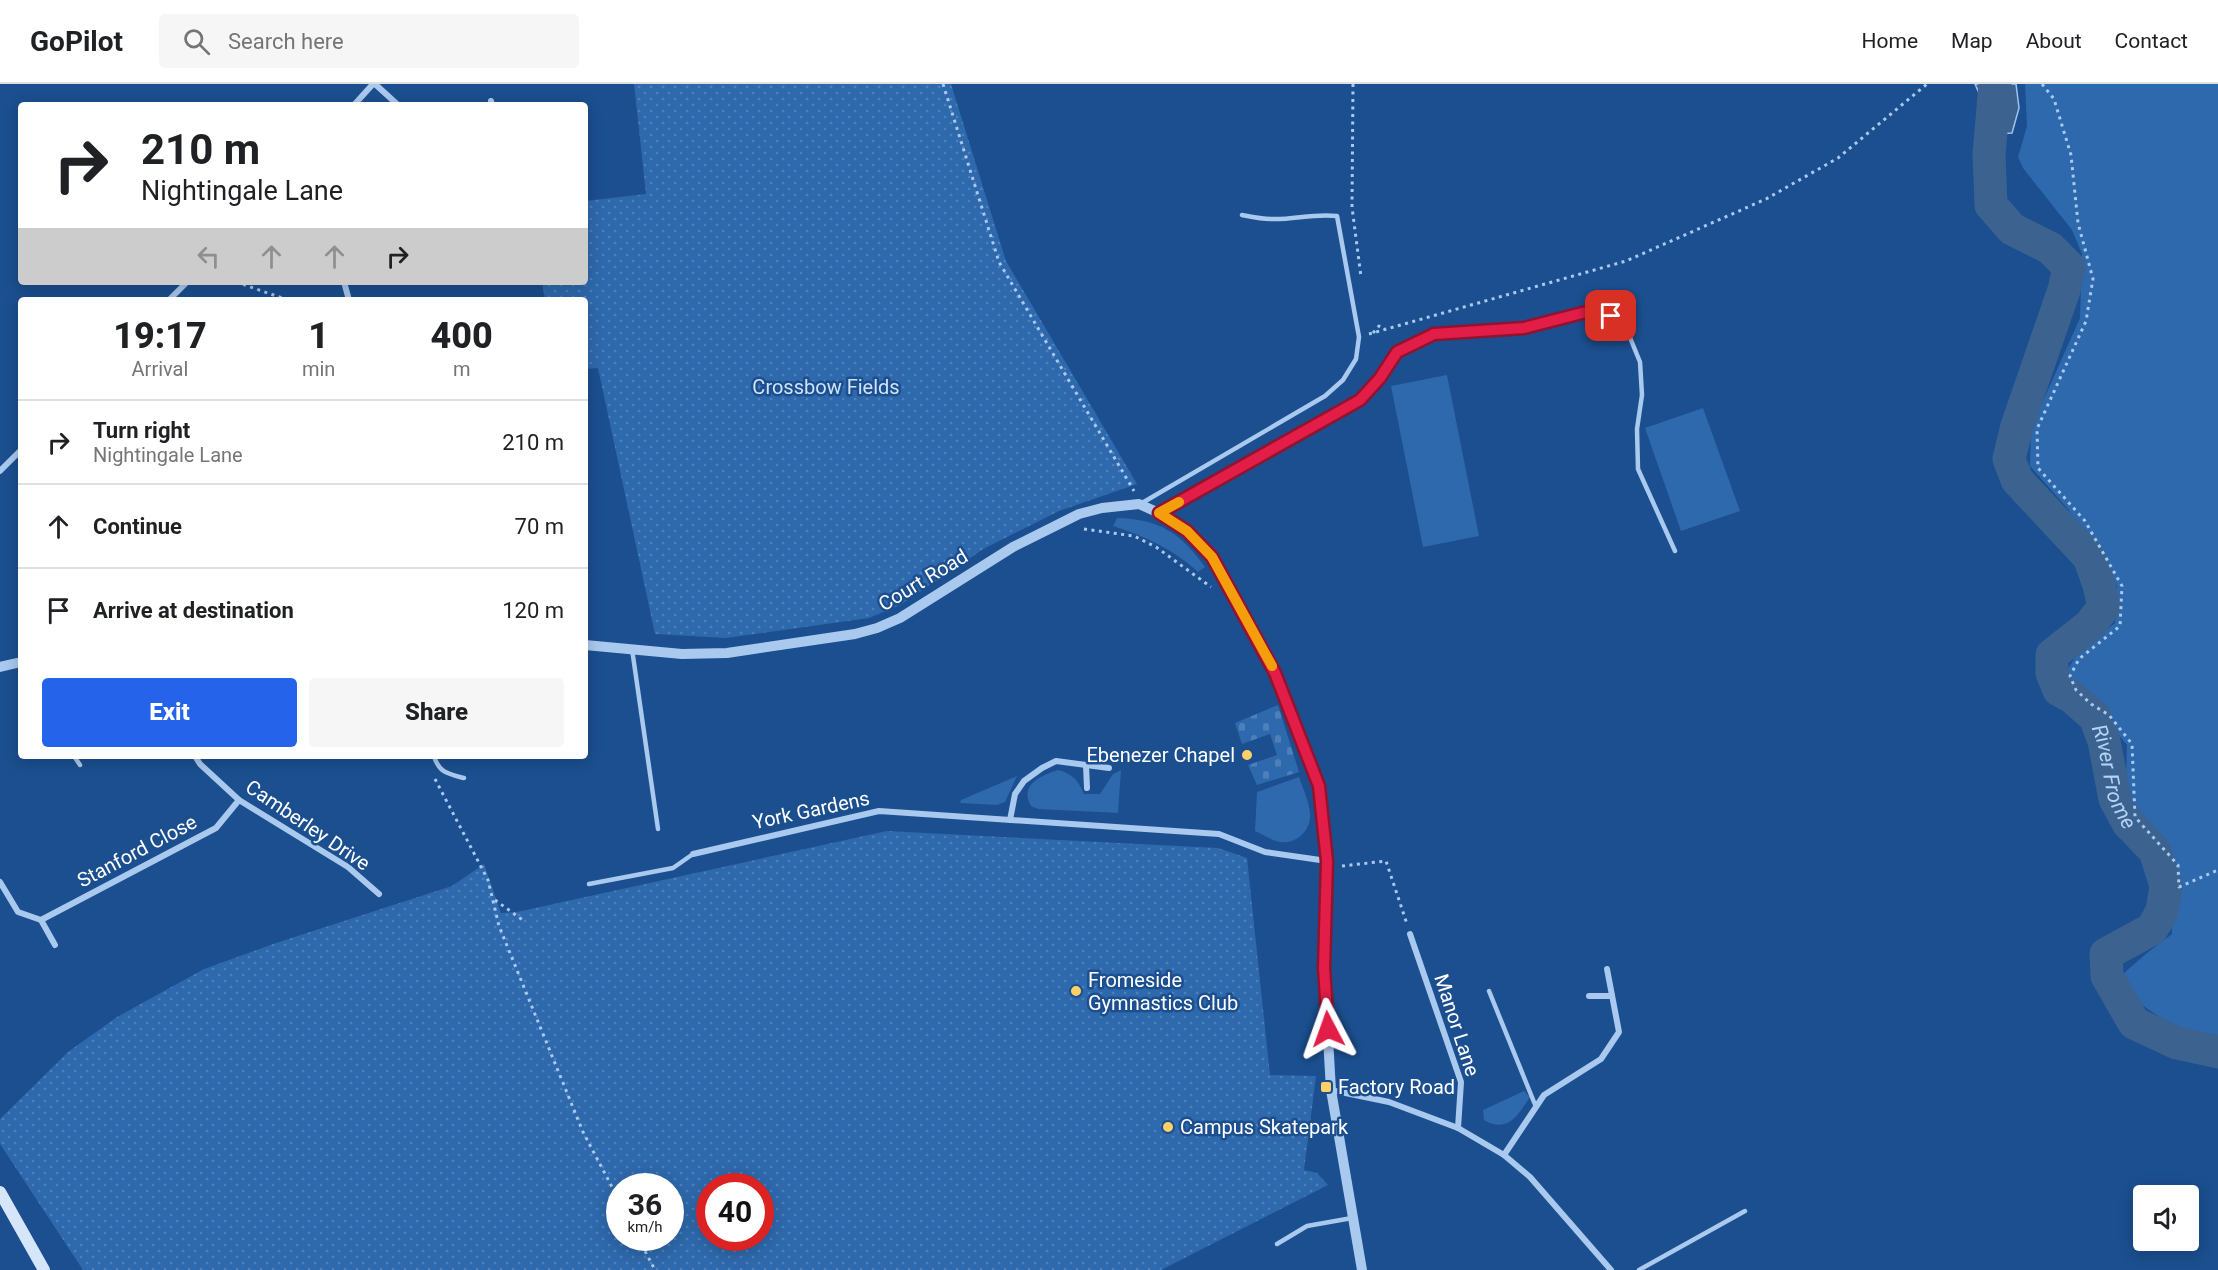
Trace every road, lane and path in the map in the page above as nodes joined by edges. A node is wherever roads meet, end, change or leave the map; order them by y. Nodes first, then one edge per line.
1 (374, 84) edge
2 (943, 84) edge
3 (1353, 84) edge
4 (1927, 84) edge
5 (2042, 84) edge
6 (357, 102) edge
7 (395, 102) edge
8 (1242, 215) dead end
9 (1361, 277) dead end
10 (184, 285) edge
11 (245, 285) edge
12 (172, 297) edge
13 (279, 297) edge
14 (1359, 337) junction
15 (18, 453) edge
16 (0, 471) edge
17 (1139, 504) junction
18 (1159, 513) junction
19 (1079, 528) dead end
20 (1675, 551) dead end
21 (1214, 590) dead end
22 (588, 645) edge
23 (632, 649) junction
24 (18, 663) edge
25 (0, 667) edge
26 (76, 759) edge
27 (197, 759) edge
28 (435, 759) edge
29 (80, 765) dead end
30 (1086, 765) junction
31 (1110, 768) dead end
32 (434, 778) dead end
33 (464, 778) dead end
34 (1087, 788) dead end
35 (239, 800) junction
36 (1010, 820) junction
37 (658, 829) dead end
38 (693, 854) joint
39 (1327, 864) junction
40 (2218, 870) edge
41 (0, 882) edge
42 (589, 884) dead end
43 (379, 894) dead end
44 (494, 899) junction
45 (41, 920) junction
46 (524, 921) dead end
47 (1410, 934) joint
48 (55, 945) dead end
49 (1607, 969) dead end
50 (1489, 991) dead end
51 (1589, 996) dead end
52 (1612, 996) junction
53 (1331, 1090) junction
54 (1536, 1107) junction
55 (1458, 1128) junction
56 (1504, 1155) junction
57 (606, 1174) edge
58 (0, 1192) edge
59 (1745, 1210) dead end
60 (1352, 1218) junction
61 (1277, 1244) dead end
62 (645, 1251) edge
63 (44, 1270) edge
64 (655, 1270) edge
65 (1362, 1270) edge
66 (1611, 1270) edge
67 (1639, 1270) edge

1 - 6 street
1 - 7 street
2 - 17 path
3 - 9 path
4 - 14 path
5 - 40 path
8 - 14 lane
10 - 12 street
11 - 13 path
14 - 17 lane
15 - 16 street
17 - 18 street
17 - 23 street, Court Road
18 - 20 lane
18 - 39 street
19 - 21 path
22 - 23 street, Court Road
23 - 37 lane
24 - 25 street
26 - 29 lane
27 - 35 street, Camberley Drive
28 - 33 lane
30 - 31 street
30 - 34 street
30 - 36 street
32 - 44 path
35 - 43 street, Camberley Drive
35 - 45 street, Stanford Close
36 - 38 street, York Gardens
36 - 39 street, York Gardens
38 - 42 lane
39 - 47 path
39 - 53 street
41 - 45 street
44 - 46 path
44 - 57 path
45 - 48 street
47 - 55 street, Manor Lane
49 - 52 street
50 - 54 lane
51 - 52 street
52 - 54 street
53 - 55 street
53 - 60 street
54 - 56 street
55 - 56 street
56 - 66 street
58 - 63 main road
59 - 67 lane
60 - 61 lane
60 - 65 street
62 - 64 path

